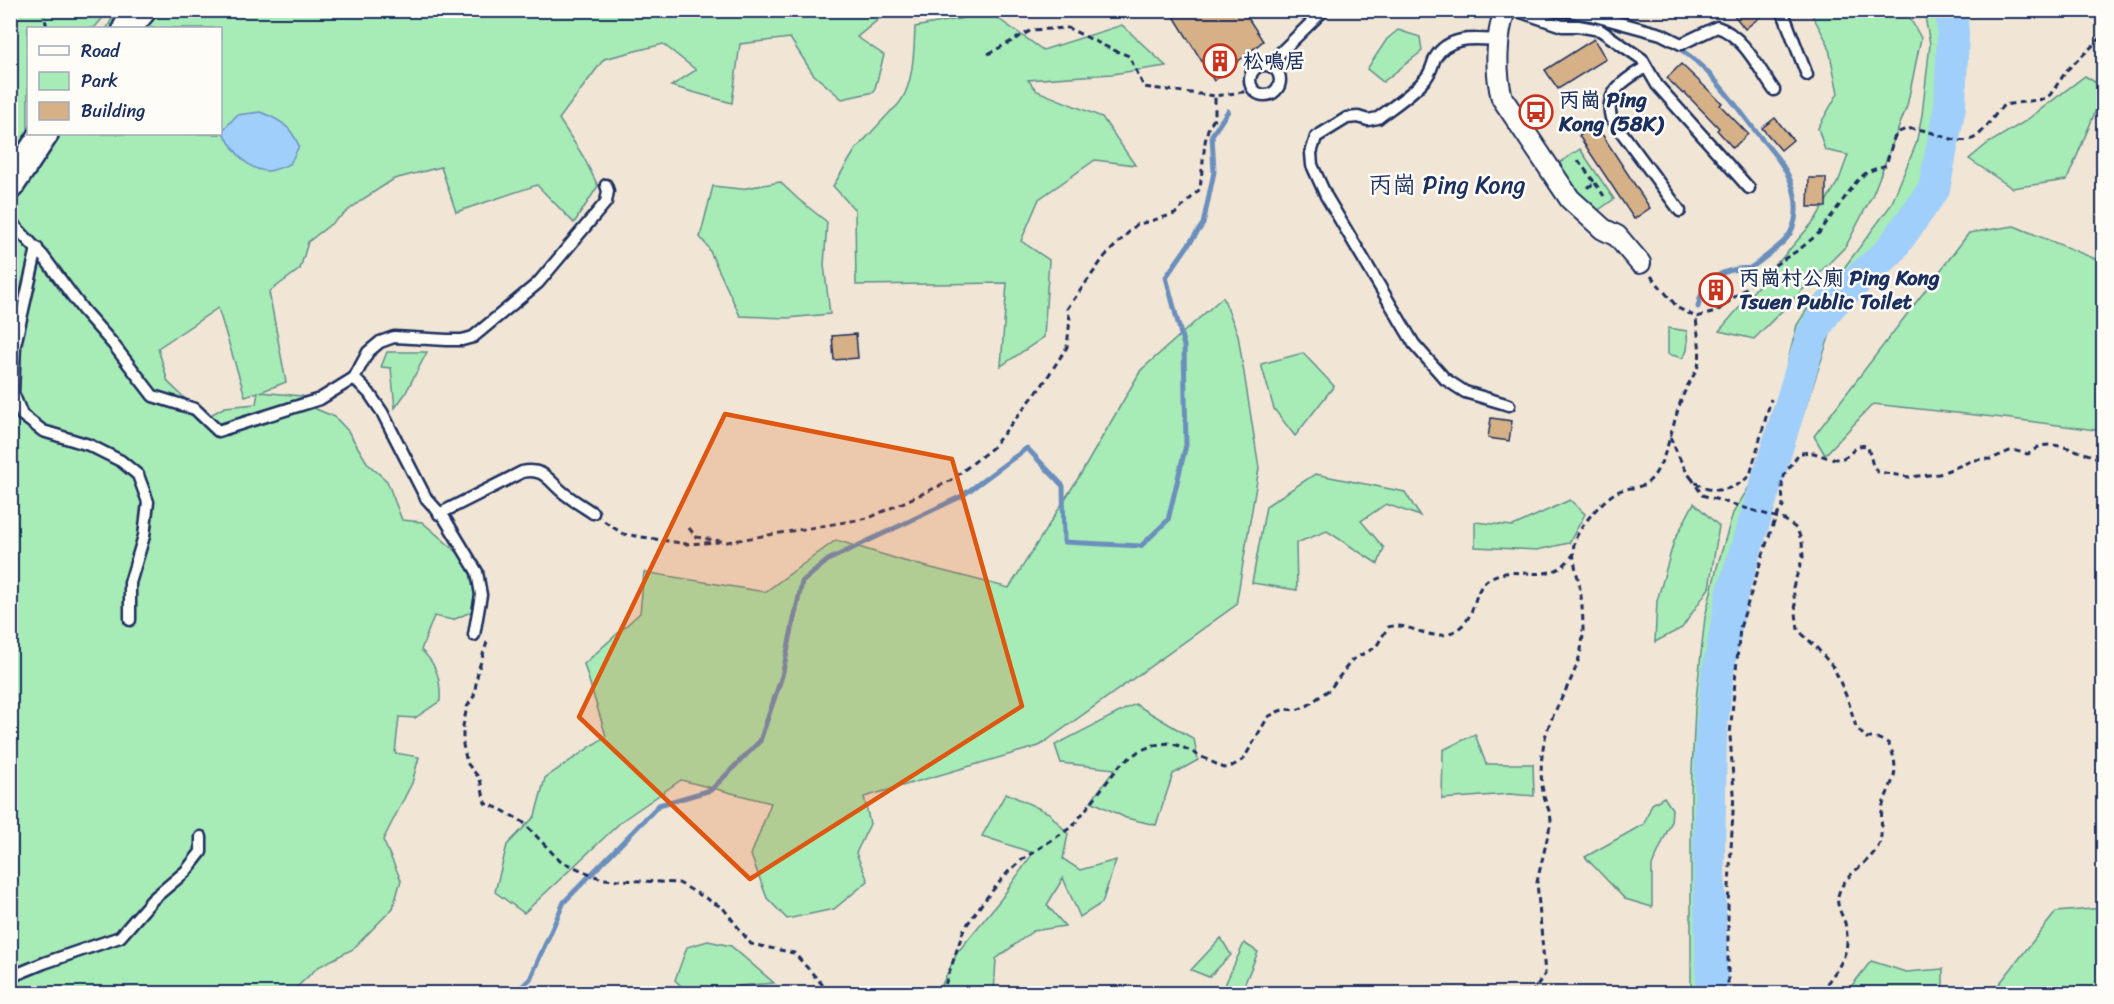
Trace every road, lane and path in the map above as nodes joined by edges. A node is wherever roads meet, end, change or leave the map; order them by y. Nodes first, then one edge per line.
1 (43, 10) edge
2 (142, 10) edge
3 (1324, 10) edge
4 (1505, 10) edge
5 (1515, 10) edge
6 (1561, 10) edge
7 (1782, 10) edge
8 (47, 27) edge
9 (128, 27) edge
10 (2103, 35) edge
11 (1499, 40) junction
12 (988, 54) dead end
13 (1272, 67) dead end
14 (1646, 67) junction
15 (1807, 75) dead end
16 (1774, 90) dead end
17 (1249, 91) dead end
18 (1215, 96) junction
19 (43, 135) edge
20 (1578, 160) dead end
21 (1595, 183) junction
22 (10, 185) edge
23 (606, 185) dead end
24 (1749, 188) dead end
25 (1604, 196) dead end
26 (1570, 200) junction
27 (1680, 211) dead end
28 (10, 221) edge
29 (36, 248) junction
30 (1640, 263) joint
31 (1696, 317) junction
32 (354, 378) junction
33 (1772, 399) dead end
34 (13, 403) edge
35 (1509, 405) dead end
36 (1670, 436) junction
37 (2103, 460) edge
38 (1691, 477) junction
39 (593, 513) joint
40 (439, 514) junction
41 (1776, 517) junction
42 (688, 528) dead end
43 (727, 542) junction
44 (1574, 554) junction
45 (130, 620) dead end
46 (474, 635) joint
47 (201, 837) dead end
48 (10, 976) edge
49 (831, 993) edge
50 (942, 993) edge
51 (1531, 993) edge
52 (1728, 993) edge
53 (1820, 993) edge

1 - 8 path
2 - 9 main road
3 - 13 lane
4 - 11 street
5 - 14 lane
6 - 16 lane
7 - 15 lane
10 - 31 path
11 - 26 street
11 - 35 lane
12 - 18 path
14 - 24 lane
14 - 27 lane
17 - 18 path
18 - 43 path
19 - 22 main road
20 - 21 path
21 - 25 path
21 - 26 path
23 - 32 lane
26 - 30 street
28 - 29 lane
29 - 32 lane
29 - 34 lane
30 - 31 path
31 - 36 path
32 - 40 lane
33 - 38 path
34 - 45 lane
36 - 38 path
36 - 44 path
37 - 41 path
38 - 41 path
39 - 40 lane
39 - 43 path
40 - 46 lane
41 - 52 path
41 - 53 path
42 - 43 path
44 - 50 path
44 - 51 path
46 - 49 path
47 - 48 lane

